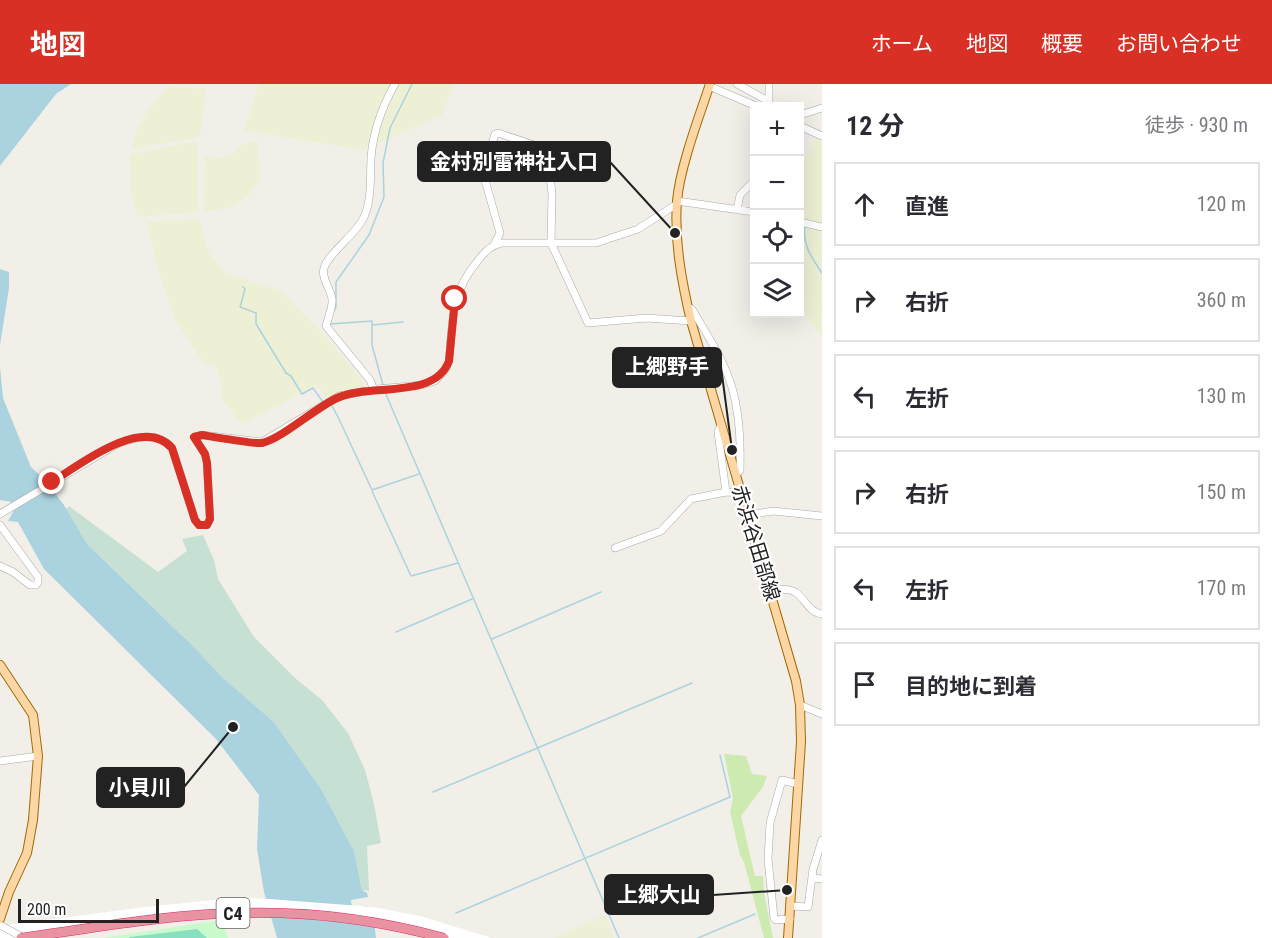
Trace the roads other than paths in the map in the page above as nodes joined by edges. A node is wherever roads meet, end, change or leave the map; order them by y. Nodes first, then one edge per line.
1 (395, 84) edge
2 (737, 84) edge
3 (769, 84) edge
4 (709, 85) edge
5 (765, 102) edge
6 (768, 102) edge
7 (750, 103) edge
8 (822, 108) edge
9 (804, 114) edge
10 (804, 128) edge
11 (822, 136) edge
12 (750, 185) edge
13 (677, 202) junction
14 (737, 210) junction
15 (750, 212) edge
16 (804, 223) edge
17 (822, 227) edge
18 (551, 243) junction
19 (494, 245) junction
20 (688, 308) junction
21 (691, 321) junction
22 (374, 390) junction
23 (721, 425) junction
24 (736, 474) junction
25 (726, 492) junction
26 (741, 493) junction
27 (0, 514) edge
28 (748, 515) junction
29 (822, 516) edge
30 (0, 525) edge
31 (615, 548) dead end
32 (0, 566) edge
33 (770, 590) junction
34 (822, 614) edge
35 (0, 665) edge
36 (800, 705) junction
37 (822, 714) edge
38 (38, 756) junction
39 (0, 761) edge
40 (798, 784) junction
41 (822, 840) edge
42 (812, 878) junction
43 (822, 879) edge
44 (790, 906) junction
45 (0, 919) edge
46 (789, 919) junction
47 (0, 925) edge
48 (22, 938) edge
49 (444, 938) edge
50 (788, 938) edge

1 - 22 street
2 - 5 street
3 - 6 street
4 - 7 street
4 - 13 main road, 赤浜谷田部線
8 - 9 street
10 - 11 street
12 - 14 street
13 - 14 street
13 - 18 street
13 - 20 main road, 赤浜谷田部線
14 - 15 street
16 - 17 street
18 - 19 street
18 - 19 street
18 - 21 street
19 - 22 street
20 - 21 main road, 赤浜谷田部線
20 - 24 street
21 - 23 main road, 赤浜谷田部線
22 - 27 street
23 - 24 main road, 赤浜谷田部線
23 - 25 street
24 - 26 main road, 赤浜谷田部線
25 - 26 street
25 - 31 street
26 - 28 main road, 赤浜谷田部線
28 - 29 street
28 - 33 main road, 赤浜谷田部線
30 - 32 street
33 - 34 street
33 - 36 main road, 赤浜谷田部線
35 - 38 main road
36 - 37 street
36 - 40 main road, 赤浜谷田部線
38 - 39 street
38 - 45 main road
40 - 44 main road, 赤浜谷田部線
40 - 46 street
41 - 42 street
42 - 43 street
42 - 44 street
44 - 46 main road, 赤浜谷田部線
46 - 50 main road, 赤浜谷田部線
47 - 48 street
48 - 49 highway, C4, bridge

